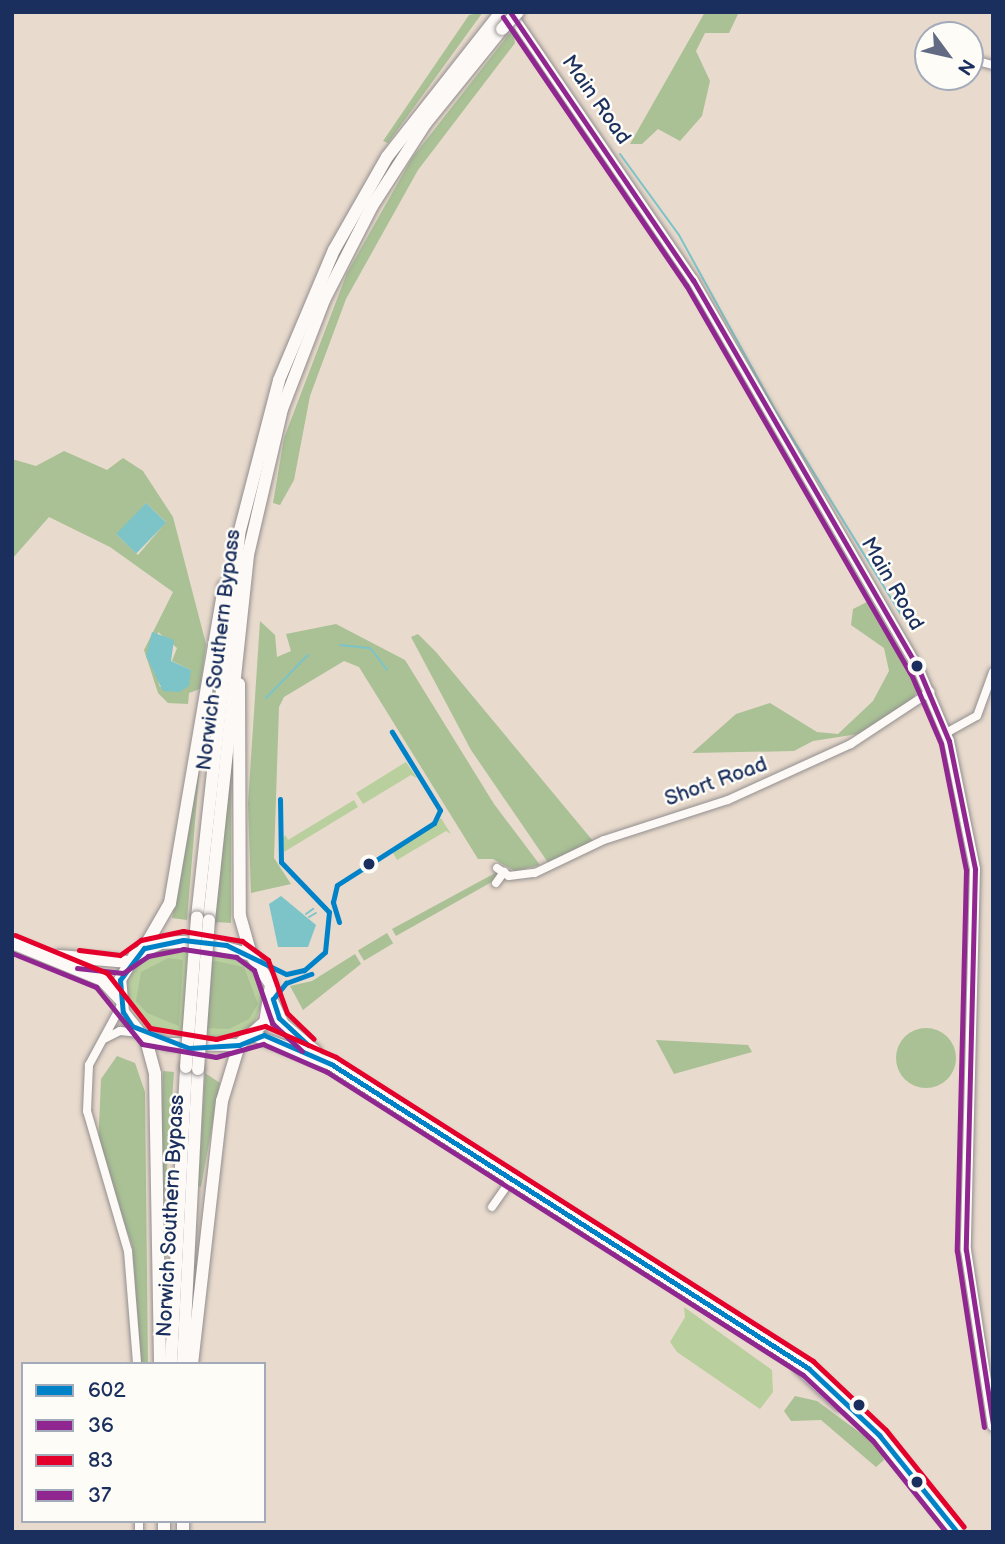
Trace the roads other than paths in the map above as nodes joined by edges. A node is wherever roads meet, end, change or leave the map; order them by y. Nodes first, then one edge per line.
1 (510, 12) edge
2 (518, 12) edge
3 (500, 20) edge
4 (279, 380) junction
5 (261, 492) junction
6 (993, 672) edge
7 (930, 692) junction
8 (946, 733) junction
9 (496, 883) dead end
10 (203, 918) junction
11 (12, 943) edge
12 (144, 948) junction
13 (32, 950) junction
14 (251, 956) junction
15 (129, 962) junction
16 (121, 1002) junction
17 (273, 1003) junction
18 (143, 1035) junction
19 (253, 1035) junction
20 (101, 1041) junction
21 (239, 1045) junction
22 (331, 1064) junction
23 (192, 1068) junction
24 (512, 1178) junction
25 (492, 1207) dead end
26 (137, 1362) edge
27 (160, 1362) edge
28 (171, 1362) edge
29 (183, 1362) edge
30 (192, 1362) edge
31 (993, 1426) edge
32 (957, 1532) edge

1 - 7 main road, Main Road
2 - 3 highway, Norwich Southern Bypass, bridge
3 - 4 highway, Norwich Southern Bypass
3 - 5 highway, Norwich Southern Bypass
4 - 10 highway, Norwich Southern Bypass
4 - 12 highway
5 - 10 highway, Norwich Southern Bypass
5 - 14 highway
6 - 8 street
7 - 8 main road, Main Road
7 - 9 street, Short Road
8 - 31 main road, Main Road
10 - 23 highway, Norwich Southern Bypass, bridge
11 - 13 highway
12 - 14 highway
12 - 15 highway
13 - 15 highway
13 - 16 highway
14 - 17 highway
15 - 16 highway
16 - 18 highway
16 - 20 street
17 - 19 highway
17 - 22 highway
18 - 20 street
18 - 21 highway
18 - 27 highway
19 - 21 highway
19 - 22 highway
20 - 26 street
21 - 30 highway
22 - 24 highway
23 - 28 highway, Norwich Southern Bypass
23 - 29 highway, Norwich Southern Bypass
24 - 25 street
24 - 32 highway

